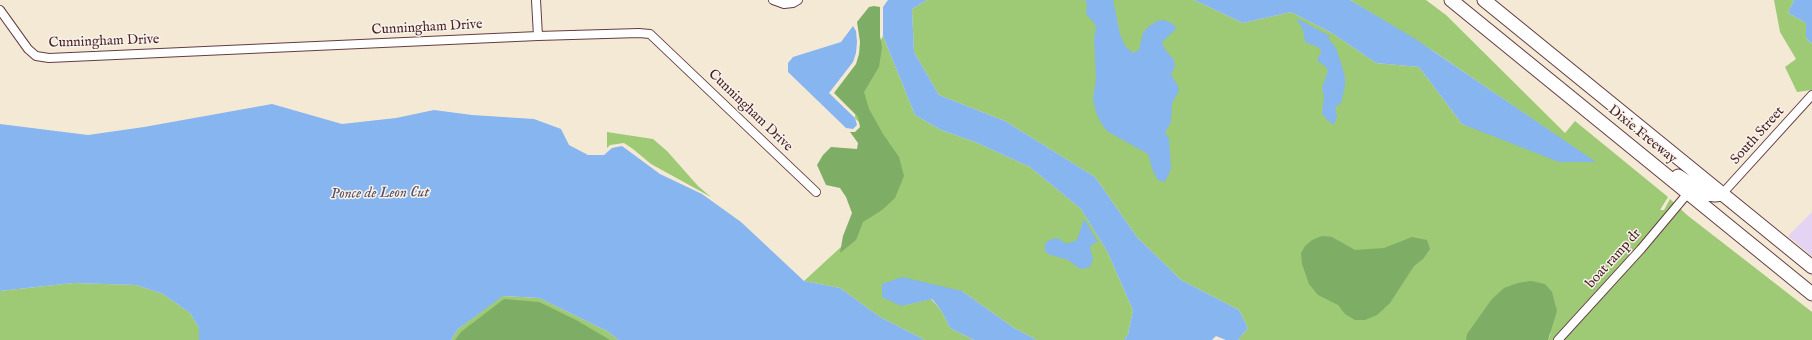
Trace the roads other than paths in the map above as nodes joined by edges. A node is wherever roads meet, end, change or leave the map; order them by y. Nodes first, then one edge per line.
1 (536, 0) edge
2 (773, 0) edge
3 (798, 0) edge
4 (1451, 0) edge
5 (1484, 0) edge
6 (0, 10) edge
7 (538, 36) junction
8 (1812, 95) edge
9 (1809, 104) edge
10 (1653, 165) junction
11 (816, 192) dead end
12 (1688, 193) junction
13 (1722, 194) junction
14 (1727, 225) junction
15 (1812, 267) edge
16 (1812, 294) edge
17 (1558, 340) edge

1 - 7 street
2 - 3 street
4 - 10 main road, Dixie Freeway
5 - 13 main road, Dixie Freeway
6 - 7 street, Cunningham Drive
7 - 11 street, Cunningham Drive
8 - 9 street, South Street
9 - 13 street, South Street
10 - 12 main road, Dixie Freeway
10 - 13 main road
12 - 14 main road, Dixie Freeway
12 - 17 street, boat ramp dr
13 - 14 main road
13 - 15 main road, Dixie Freeway
14 - 16 main road, Dixie Freeway

